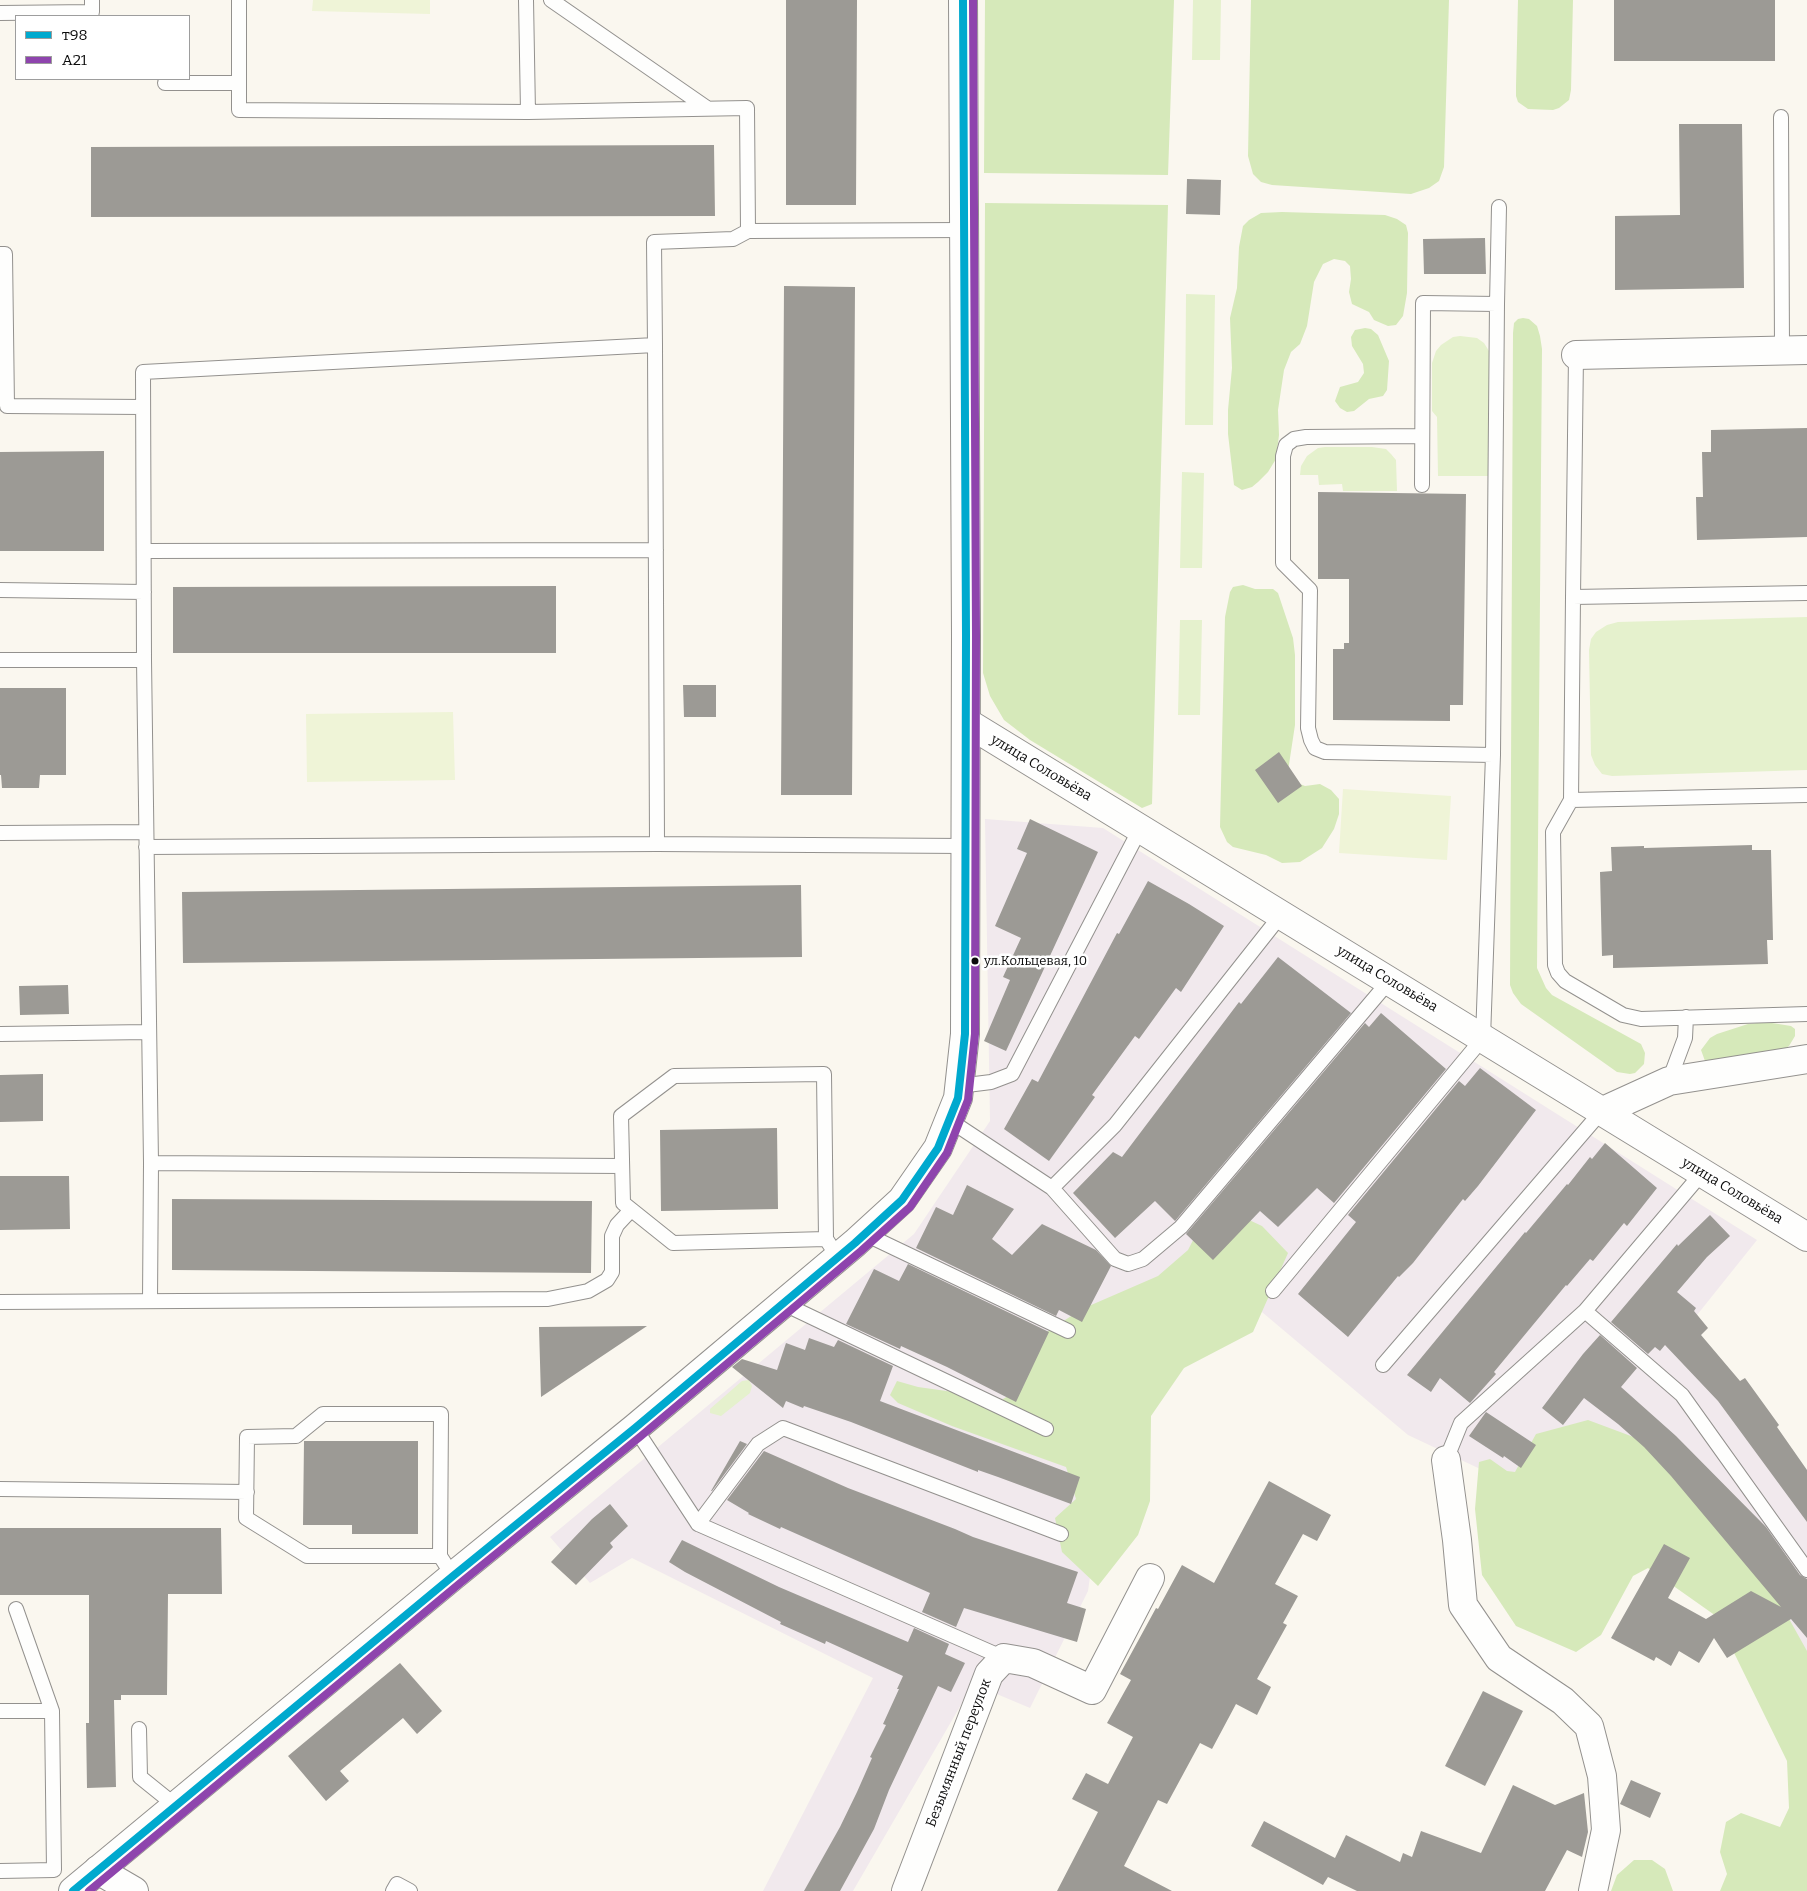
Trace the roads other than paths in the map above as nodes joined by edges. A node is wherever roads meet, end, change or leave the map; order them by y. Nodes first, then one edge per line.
1 (92, 0) edge
2 (239, 0) edge
3 (526, 0) edge
4 (551, 0) edge
5 (963, 0) edge
6 (0, 13) edge
7 (164, 83) dead end
8 (239, 83) junction
9 (707, 108) junction
10 (528, 112) junction
11 (1781, 116) dead end
12 (1498, 207) dead end
13 (965, 230) junction
14 (748, 231) junction
15 (0, 254) edge
16 (1497, 304) junction
17 (655, 345) junction
18 (1794, 350) edge
19 (1576, 355) joint
20 (144, 407) junction
21 (1422, 436) junction
22 (1422, 485) dead end
23 (656, 550) junction
24 (144, 551) junction
25 (0, 590) edge
26 (144, 592) junction
27 (1807, 593) edge
28 (1573, 597) junction
29 (0, 660) edge
30 (144, 660) junction
31 (966, 722) junction
32 (1493, 755) junction
33 (1807, 794) edge
34 (1572, 800) junction
35 (1140, 829) junction
36 (146, 832) junction
37 (0, 833) edge
38 (657, 844) junction
39 (964, 846) junction
40 (146, 847) junction
41 (1281, 915) junction
42 (1390, 980) junction
43 (1807, 1014) edge
44 (1686, 1017) junction
45 (148, 1032) junction
46 (0, 1034) edge
47 (1483, 1038) junction
48 (1807, 1059) edge
49 (1669, 1081) junction
50 (959, 1086) junction
51 (1601, 1112) junction
52 (950, 1120) junction
53 (151, 1163) junction
54 (622, 1166) junction
55 (1702, 1173) junction
56 (1052, 1188) junction
57 (631, 1210) junction
58 (865, 1234) junction
59 (1807, 1236) edge
60 (832, 1248) junction
61 (1273, 1291) dead end
62 (150, 1300) junction
63 (0, 1302) edge
64 (782, 1304) junction
65 (1585, 1310) junction
66 (1068, 1331) dead end
67 (1383, 1365) dead end
68 (635, 1428) junction
69 (1046, 1429) dead end
70 (1446, 1460) joint
71 (0, 1489) edge
72 (246, 1492) junction
73 (698, 1524) junction
74 (1060, 1534) dead end
75 (446, 1566) junction
76 (1807, 1570) edge
77 (1150, 1578) dead end
78 (16, 1609) dead end
79 (1004, 1658) junction
80 (0, 1711) edge
81 (52, 1711) junction
82 (139, 1729) dead end
83 (176, 1806) junction
84 (54, 1870) junction
85 (98, 1870) junction
86 (0, 1871) edge
87 (71, 1891) edge
88 (134, 1891) edge
89 (393, 1891) edge
90 (410, 1891) edge
91 (906, 1891) edge
92 (1593, 1891) edge

1 - 6 lane
2 - 8 lane
3 - 10 lane
4 - 9 lane
5 - 13 street
7 - 8 lane
8 - 10 lane
9 - 10 lane
9 - 14 lane
11 - 18 lane
12 - 16 lane
13 - 14 lane
13 - 31 street
14 - 17 lane
15 - 20 lane
16 - 21 lane
16 - 32 lane
17 - 20 lane
17 - 23 lane
18 - 19 street
19 - 28 lane
20 - 24 lane
21 - 22 lane
21 - 32 lane
23 - 24 lane
23 - 38 lane
24 - 26 lane
25 - 26 lane
26 - 30 lane
27 - 28 lane
28 - 34 lane
29 - 30 lane
30 - 36 lane
31 - 35 street, улица Соловьёва
31 - 39 street
32 - 47 lane
33 - 34 lane
34 - 44 lane
35 - 41 street, улица Соловьёва
35 - 50 lane
36 - 37 lane
36 - 40 lane
38 - 39 lane
38 - 40 lane
39 - 50 street
40 - 45 lane
41 - 42 street, улица Соловьёва
41 - 56 lane
42 - 47 street, улица Соловьёва
42 - 56 lane
43 - 44 lane
44 - 49 lane
45 - 46 lane
45 - 53 lane
47 - 51 street, улица Соловьёва
47 - 61 lane
48 - 49 street
49 - 51 street
50 - 52 street
51 - 55 street, улица Соловьёва
51 - 67 lane
52 - 56 lane
52 - 58 street
53 - 54 lane
53 - 62 lane
54 - 57 lane
54 - 60 lane
55 - 59 street, улица Соловьёва
55 - 65 lane
57 - 60 lane
57 - 62 lane
58 - 60 street
58 - 66 lane
60 - 64 street
62 - 63 lane
64 - 68 street
64 - 69 lane
65 - 70 lane
65 - 76 lane
68 - 73 lane
68 - 75 street
70 - 92 street
71 - 72 lane
72 - 75 lane
72 - 75 lane
73 - 74 lane
73 - 79 lane
75 - 83 street
77 - 79 street
78 - 81 lane
79 - 91 street, Безымянный переулок
80 - 81 lane
81 - 84 lane
82 - 83 lane
83 - 85 street
84 - 86 lane
84 - 87 lane
85 - 87 street
85 - 88 street
89 - 90 lane

